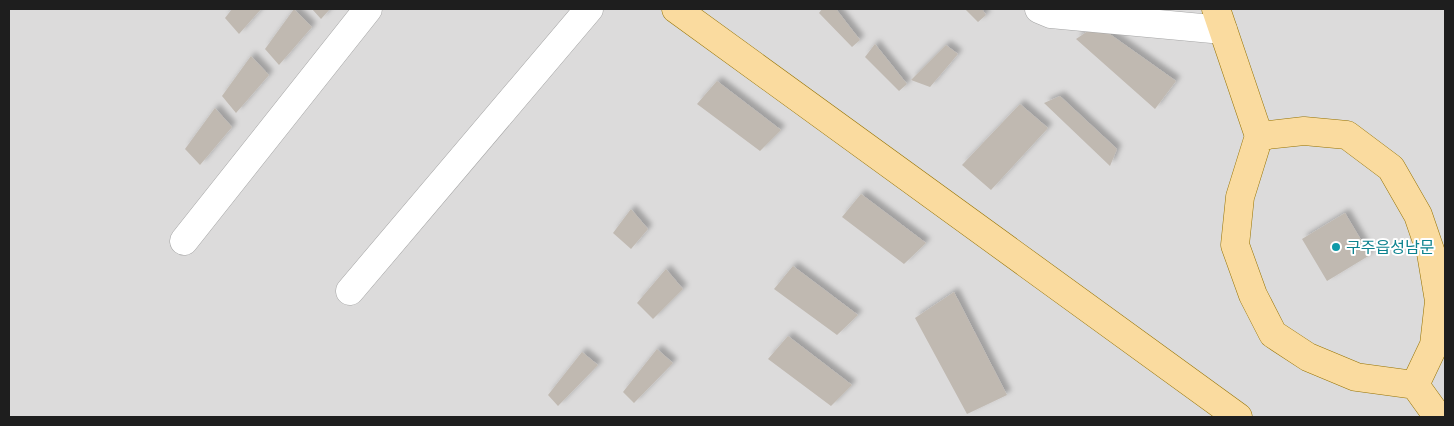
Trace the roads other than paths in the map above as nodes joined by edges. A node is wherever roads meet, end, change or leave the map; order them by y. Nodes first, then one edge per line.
1 (368, 9) edge
2 (589, 9) edge
3 (676, 9) edge
4 (1040, 9) edge
5 (1220, 19) edge
6 (1259, 136) junction
7 (184, 241) dead end
8 (350, 291) dead end
9 (1415, 384) junction
10 (1238, 417) edge
11 (1438, 417) edge

1 - 7 street
2 - 8 street
3 - 10 main road
4 - 5 street
5 - 6 main road
6 - 9 main road
6 - 9 main road
9 - 11 main road

